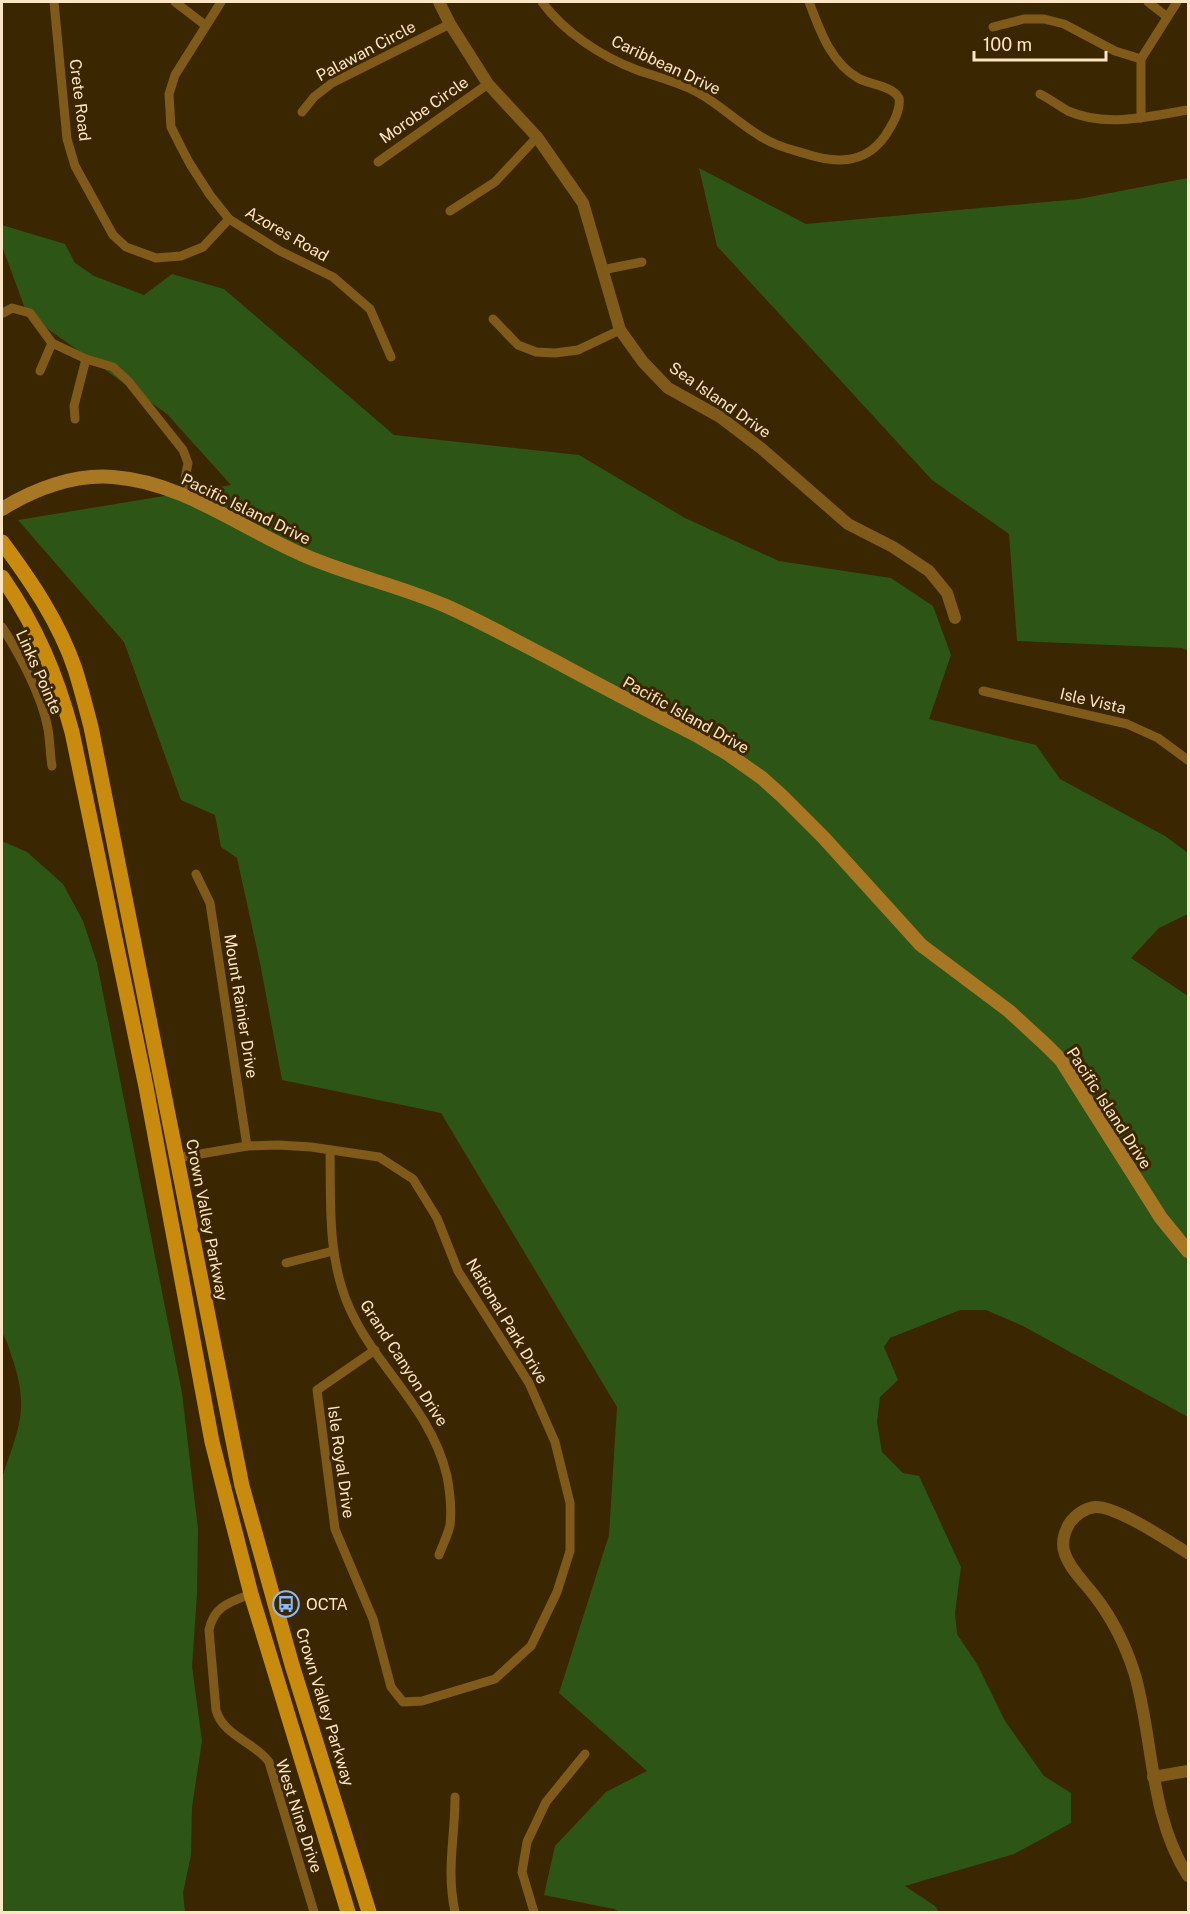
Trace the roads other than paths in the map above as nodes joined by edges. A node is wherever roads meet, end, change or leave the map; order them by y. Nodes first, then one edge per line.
1 (54, 2) edge
2 (175, 2) edge
3 (221, 2) edge
4 (439, 2) edge
5 (542, 2) edge
6 (809, 2) edge
7 (1148, 2) edge
8 (1177, 2) edge
9 (1166, 16) junction
10 (450, 24) junction
11 (205, 25) junction
12 (993, 27) dead end
13 (1141, 59) junction
14 (488, 84) junction
15 (1040, 93) dead end
16 (1188, 110) edge
17 (302, 112) dead end
18 (1141, 118) junction
19 (537, 137) junction
20 (378, 162) dead end
21 (450, 211) dead end
22 (229, 219) junction
23 (642, 262) dead end
24 (602, 270) junction
25 (2, 312) edge
26 (493, 319) dead end
27 (2, 324) edge
28 (620, 330) junction
29 (52, 343) junction
30 (391, 357) dead end
31 (86, 358) junction
32 (40, 371) dead end
33 (75, 419) dead end
34 (183, 495) junction
35 (2, 509) edge
36 (2, 542) edge
37 (2, 578) edge
38 (956, 618) dead end
39 (2, 627) edge
40 (983, 691) dead end
41 (1188, 760) edge
42 (52, 766) dead end
43 (196, 874) dead end
44 (146, 1087) junction
45 (247, 1146) junction
46 (330, 1150) junction
47 (177, 1158) junction
48 (168, 1211) junction
49 (333, 1251) junction
50 (1188, 1251) edge
51 (286, 1263) dead end
52 (375, 1350) junction
53 (251, 1516) junction
54 (1188, 1553) edge
55 (438, 1555) dead end
56 (251, 1594) junction
57 (292, 1665) junction
58 (403, 1702) joint
59 (585, 1754) dead end
60 (1188, 1771) edge
61 (1154, 1777) junction
62 (455, 1797) dead end
63 (1188, 1876) edge
64 (314, 1912) edge
65 (348, 1912) edge
66 (369, 1912) edge
67 (455, 1912) edge
68 (534, 1912) edge

1 - 22 street, Crete Road
2 - 11 street
3 - 11 street, Azores Road
4 - 10 street, Sea Island Drive
5 - 6 street, Caribbean Drive
7 - 9 street
8 - 9 street
9 - 13 street
10 - 14 street, Sea Island Drive
10 - 17 street, Palawan Circle
11 - 22 street, Azores Road
12 - 13 street
13 - 18 street
14 - 19 street, Sea Island Drive
14 - 20 street, Morobe Circle
15 - 18 street
16 - 18 street
19 - 21 street
19 - 24 street, Sea Island Drive
22 - 30 street, Azores Road
23 - 24 street
24 - 28 street, Sea Island Drive
25 - 27 street
25 - 29 street
26 - 28 street
28 - 38 street, Sea Island Drive
29 - 31 street
29 - 32 street
31 - 33 street
31 - 34 street
34 - 35 main road, Pacific Island Drive
34 - 50 main road, Pacific Island Drive
36 - 47 main road, Crown Valley Parkway
37 - 44 main road
39 - 42 street, Links Pointe
40 - 41 street, Isle Vista
43 - 45 street, Mount Rainier Drive
44 - 47 main road
44 - 48 main road
45 - 46 street, National Park Drive
45 - 47 street, National Park Drive
46 - 49 street, Grand Canyon Drive
46 - 58 street, National Park Drive
47 - 48 main road
47 - 53 main road, Crown Valley Parkway
48 - 56 main road
49 - 51 street
49 - 52 street, Grand Canyon Drive
52 - 55 street, Grand Canyon Drive
52 - 58 street, Isle Royal Drive
53 - 56 main road
53 - 57 main road, Crown Valley Parkway
54 - 61 street
56 - 57 main road
56 - 64 street, West Nine Drive
56 - 65 main road
57 - 66 main road, Crown Valley Parkway
59 - 68 street
60 - 61 street
61 - 63 street
62 - 67 street

